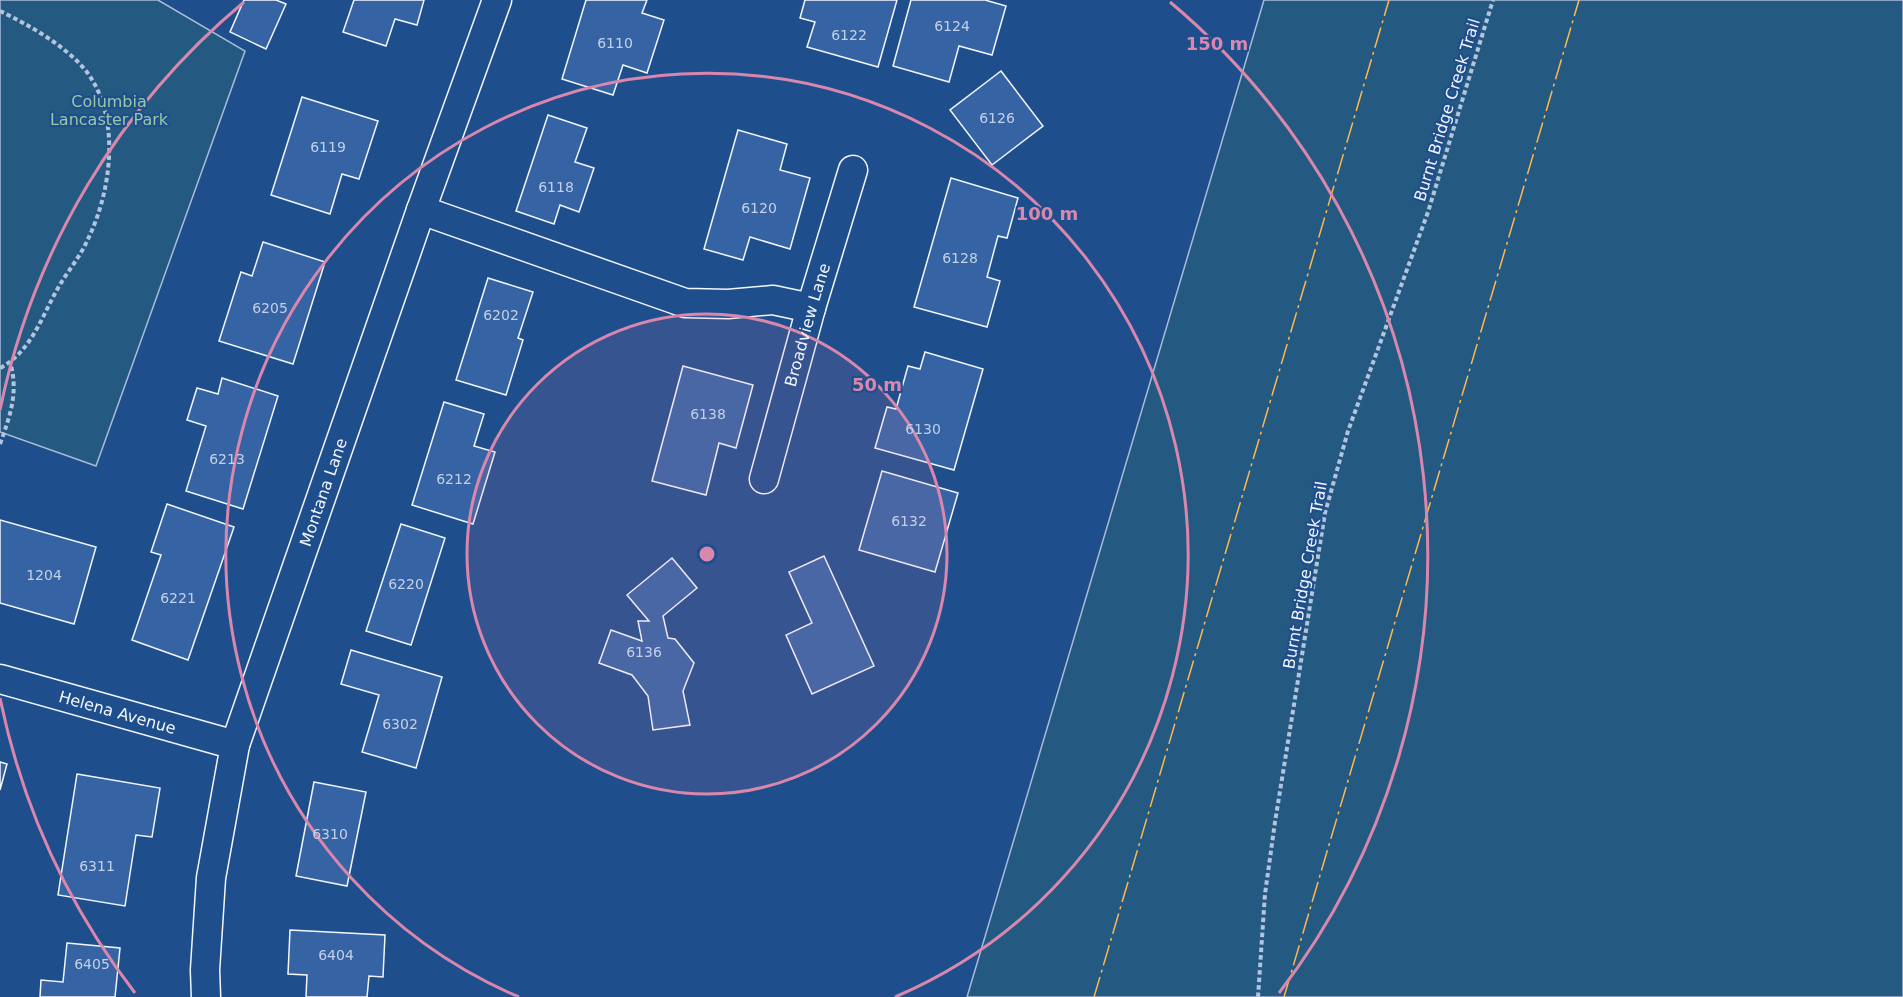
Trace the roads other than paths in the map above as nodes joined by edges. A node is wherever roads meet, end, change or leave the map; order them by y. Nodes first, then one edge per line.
1 (497, 0) edge
2 (853, 170) dead end
3 (421, 210) junction
4 (811, 308) junction
5 (764, 479) dead end
6 (0, 679) edge
7 (235, 745) junction
8 (206, 997) edge

1 - 3 street, Montana Lane
2 - 4 street, Broadview Lane
3 - 4 street
3 - 7 street, Montana Lane
4 - 5 street, Broadview Lane
6 - 7 street, Helena Avenue
7 - 8 street, Montana Lane

